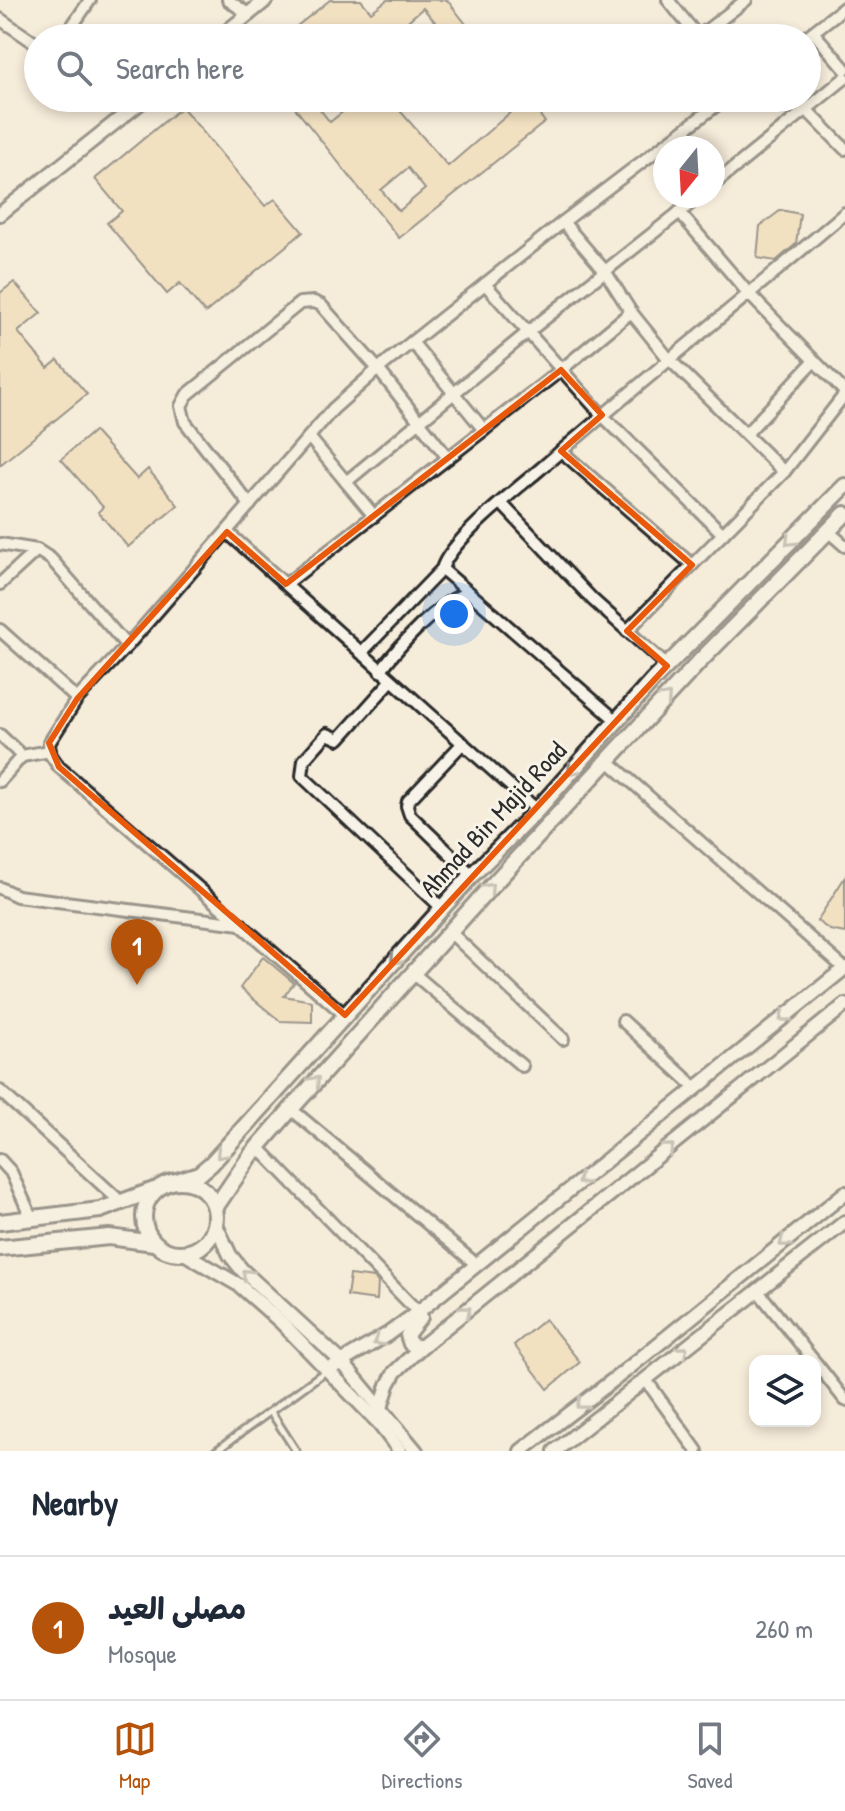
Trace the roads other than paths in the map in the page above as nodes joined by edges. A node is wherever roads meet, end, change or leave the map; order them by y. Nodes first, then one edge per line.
1 (90, 0) edge
2 (228, 0) edge
3 (266, 0) edge
4 (668, 0) edge
5 (746, 0) edge
6 (845, 7) edge
7 (248, 14) junction
8 (0, 19) edge
9 (74, 24) edge
10 (236, 24) edge
11 (687, 24) edge
12 (716, 24) edge
13 (821, 26) edge
14 (24, 35) edge
15 (821, 46) edge
16 (845, 69) edge
17 (845, 78) edge
18 (821, 99) edge
19 (124, 112) edge
20 (129, 112) edge
21 (708, 112) edge
22 (806, 112) edge
23 (808, 112) edge
24 (127, 114) junction
25 (845, 149) edge
26 (725, 176) edge
27 (3, 207) edge
28 (684, 208) edge
29 (679, 212) junction
30 (845, 213) edge
31 (563, 222) junction
32 (605, 271) junction
33 (485, 284) junction
34 (749, 294) junction
35 (631, 312) junction
36 (528, 332) junction
37 (412, 342) junction
38 (668, 358) junction
39 (814, 361) junction
40 (378, 369) junction
41 (561, 370) junction
42 (845, 393) edge
43 (454, 394) junction
44 (602, 415) junction
45 (420, 423) junction
46 (484, 430) junction
47 (746, 434) junction
48 (309, 437) junction
49 (561, 451) junction
50 (448, 458) junction
51 (784, 472) junction
52 (346, 482) junction
53 (845, 486) edge
54 (501, 503) junction
55 (250, 505) junction
56 (845, 514) edge
57 (374, 516) junction
58 (828, 531) junction
59 (227, 532) junction
60 (723, 534) junction
61 (0, 544) edge
62 (845, 546) edge
63 (37, 550) junction
64 (692, 565) junction
65 (442, 569) junction
66 (0, 584) edge
67 (286, 584) junction
68 (469, 592) junction
69 (0, 630) edge
70 (627, 631) junction
71 (127, 646) junction
72 (361, 653) junction
73 (667, 666) junction
74 (380, 671) junction
75 (391, 681) junction
76 (77, 699) junction
77 (617, 721) junction
78 (0, 735) edge
79 (463, 743) junction
80 (50, 751) junction
81 (22, 756) junction
82 (608, 761) junction
83 (0, 781) edge
84 (537, 810) junction
85 (472, 875) junction
86 (0, 888) edge
87 (442, 908) junction
88 (243, 924) junction
89 (450, 932) junction
90 (845, 968) edge
91 (413, 973) junction
92 (845, 1005) edge
93 (345, 1015) junction
94 (623, 1021) dead end
95 (563, 1039) dead end
96 (522, 1066) dead end
97 (696, 1088) junction
98 (0, 1091) edge
99 (291, 1109) junction
100 (258, 1147) junction
101 (0, 1160) edge
102 (177, 1181) junction
103 (158, 1188) junction
104 (845, 1193) edge
105 (122, 1203) junction
106 (215, 1216) junction
107 (32, 1219) junction
108 (0, 1222) edge
109 (845, 1222) edge
110 (154, 1243) junction
111 (0, 1248) edge
112 (184, 1253) junction
113 (477, 1265) junction
114 (448, 1288) junction
115 (758, 1291) junction
116 (418, 1312) junction
117 (421, 1347) junction
118 (808, 1355) edge
119 (342, 1362) junction
120 (328, 1370) junction
121 (821, 1371) edge
122 (646, 1380) junction
123 (845, 1400) edge
124 (271, 1412) junction
125 (380, 1416) junction
126 (399, 1447) edge
127 (294, 1450) edge
128 (216, 1451) edge
129 (416, 1451) edge
130 (521, 1451) edge
131 (555, 1451) edge
132 (697, 1451) edge

1 - 9 street
2 - 7 street
3 - 7 street
4 - 11 street
5 - 12 street
6 - 13 street
7 - 10 street
8 - 14 street
15 - 16 street
17 - 18 street
19 - 24 street
20 - 24 street
21 - 31 street
22 - 26 street
23 - 25 street
24 - 27 street
28 - 29 street
29 - 32 street
29 - 34 street
30 - 34 street
31 - 32 street
31 - 33 street
32 - 35 street
32 - 36 street
33 - 36 street
33 - 37 street
34 - 38 street
34 - 39 street
35 - 38 street
35 - 41 street
36 - 41 street
36 - 43 street
37 - 40 street
37 - 43 street
38 - 44 street
38 - 47 street
39 - 42 street
39 - 47 street
40 - 45 street
40 - 48 street
40 - 55 street
41 - 44 street
41 - 46 street
42 - 51 street
43 - 45 street
43 - 46 street
44 - 49 street
44 - 60 street
45 - 50 street
45 - 52 street
46 - 50 street
47 - 51 street
48 - 52 street
48 - 55 street
49 - 54 street
49 - 64 street
50 - 57 street
51 - 60 street
52 - 57 street
53 -> 73 main road, Ahmad Bin Majid Road
54 - 65 street
54 - 70 street
55 - 59 street
56 - 58 main road, Ahmad Bin Majid Road
57 - 67 street
58 - 62 street
82 -> 58 main road, Ahmad Bin Majid Road
59 - 67 street
59 - 71 street
60 - 64 street
61 - 63 street
63 - 66 street
63 - 71 street
64 - 70 street
65 - 68 street
65 - 72 street
67 - 72 street
68 - 74 street
68 - 77 street
69 - 76 street
70 - 73 street
71 - 76 street
72 - 74 street
73 - 77 main road, Ahmad Bin Majid Road
74 - 75 street
75 - 79 street
75 - 87 street
76 - 80 street
77 -> 84 main road, Ahmad Bin Majid Road
78 - 81 street
79 - 84 street
79 - 85 street
80 - 81 street
80 - 88 street
81 - 83 street
89 -> 82 main road, Ahmad Bin Majid Road
82 - 90 street
84 - 85 main road, Ahmad Bin Majid Road
85 - 87 main road, Ahmad Bin Majid Road
86 - 88 street
87 -> 93 main road, Ahmad Bin Majid Road
88 - 93 street
89 - 91 main road, Ahmad Bin Majid Road
89 - 95 street
90 -> 97 street
91 - 96 street
99 -> 91 main road, Ahmad Bin Majid Road
117 -> 92 street
93 -> 102 main road, Ahmad Bin Majid Road
94 - 97 street
97 -> 113 street
98 - 105 street
99 - 100 main road, Ahmad Bin Majid Road
99 - 113 street
100 - 106 main road, Ahmad Bin Majid Road
100 - 116 street
101 - 107 street
102 - 103 main road
102 - 106 main road
103 - 105 main road
103 - 110 main road
104 -> 130 street
105 - 107 main road
106 - 112 main road
119 -> 106 street
107 - 108 main road
109 - 115 street
110 - 111 main road
110 - 112 main road
112 - 120 street
113 - 114 street
114 - 116 street
114 - 117 street
115 - 118 street
122 -> 115 street
116 -> 119 street
117 - 125 street
119 - 120 street
119 - 125 street
120 - 124 lane
120 - 125 street
121 - 123 street
122 - 131 street
122 - 132 street
124 - 127 lane
124 - 128 lane
125 - 126 street
126 - 129 street

